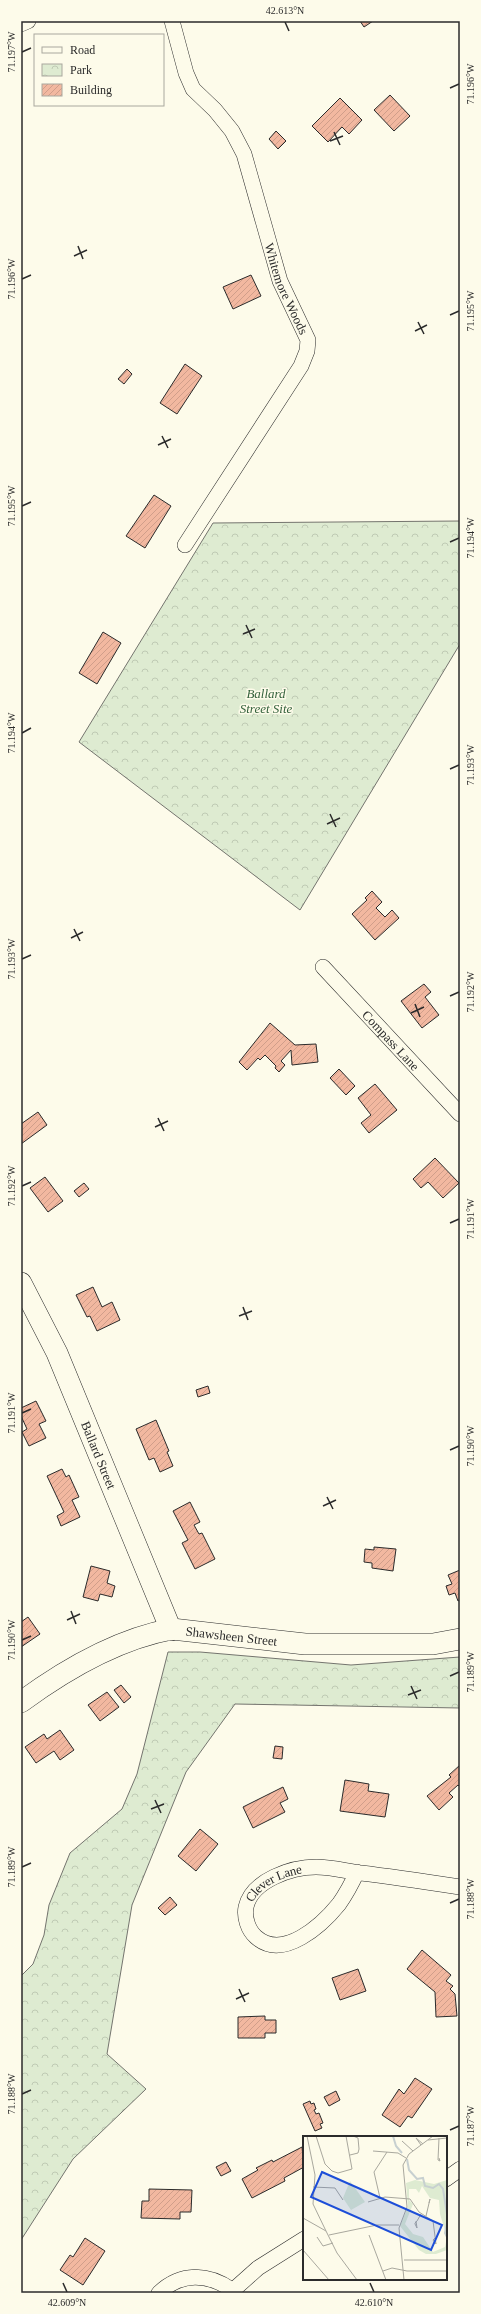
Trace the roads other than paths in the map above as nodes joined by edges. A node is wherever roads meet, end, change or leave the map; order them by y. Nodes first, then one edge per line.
1 (28, 21) edge
2 (172, 21) edge
3 (21, 24) edge
4 (185, 545) dead end
5 (323, 967) dead end
6 (460, 1114) edge
7 (21, 1283) edge
8 (171, 1630) junction
9 (460, 1639) edge
10 (21, 1702) edge
11 (357, 1872) junction
12 (460, 1887) edge
13 (460, 2170) edge
14 (447, 2178) edge
15 (303, 2240) edge
16 (231, 2292) edge
17 (159, 2293) edge

1 - 3 street
2 - 4 street, Whitemore Woods
5 - 6 street, Compass Lane
7 - 8 main road, Ballard Street
8 - 9 main road, Shawsheen Street
8 - 10 main road, Shawsheen Street
11 - 11 street, Clever Lane
11 - 12 street, Clever Lane
13 - 14 street
15 - 16 street
16 - 17 street

